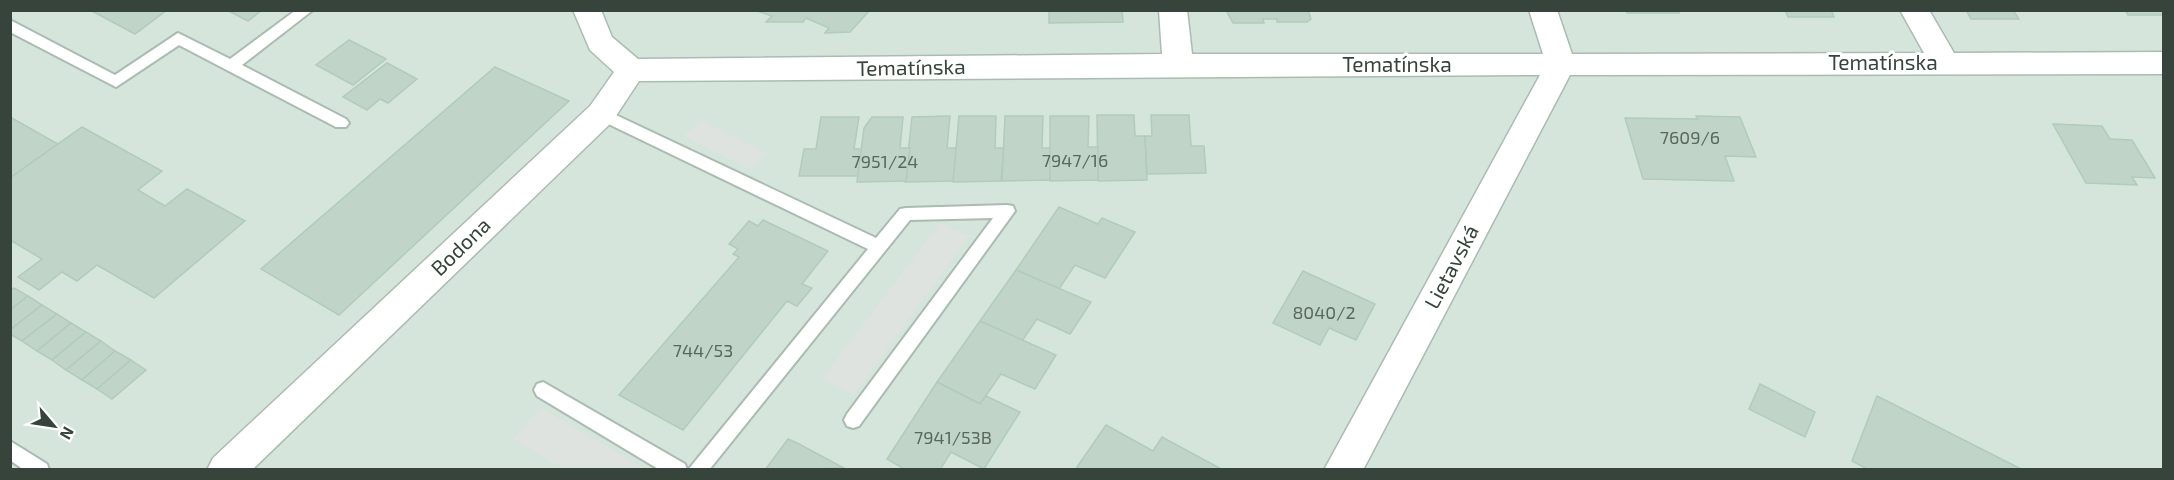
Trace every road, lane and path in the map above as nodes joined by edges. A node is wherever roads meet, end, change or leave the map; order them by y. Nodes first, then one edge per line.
1 (306, 10) edge
2 (587, 10) edge
3 (1173, 10) edge
4 (1543, 10) edge
5 (1914, 10) edge
6 (10, 25) edge
7 (1945, 63) junction
8 (2163, 63) edge
9 (1562, 64) junction
10 (1178, 65) junction
11 (231, 66) junction
12 (632, 70) junction
13 (601, 114) junction
14 (341, 123) dead end
15 (879, 247) junction
16 (543, 390) dead end
17 (853, 420) dead end
18 (10, 449) edge
19 (40, 470) edge
20 (226, 470) edge
21 (678, 470) edge
22 (697, 470) edge
23 (1343, 470) edge

1 - 11 lane
2 - 12 street
3 - 10 street
4 - 9 street
5 - 7 street
6 - 11 lane
7 - 8 street, Tematínska
7 - 9 street, Tematínska
9 - 10 street, Tematínska
9 - 23 street, Lietavská
10 - 12 street, Tematínska
11 - 14 lane
12 - 13 street, Bodona
13 - 15 lane
13 - 20 street, Bodona
15 - 17 lane
15 - 22 lane
16 - 21 lane
18 - 19 lane

